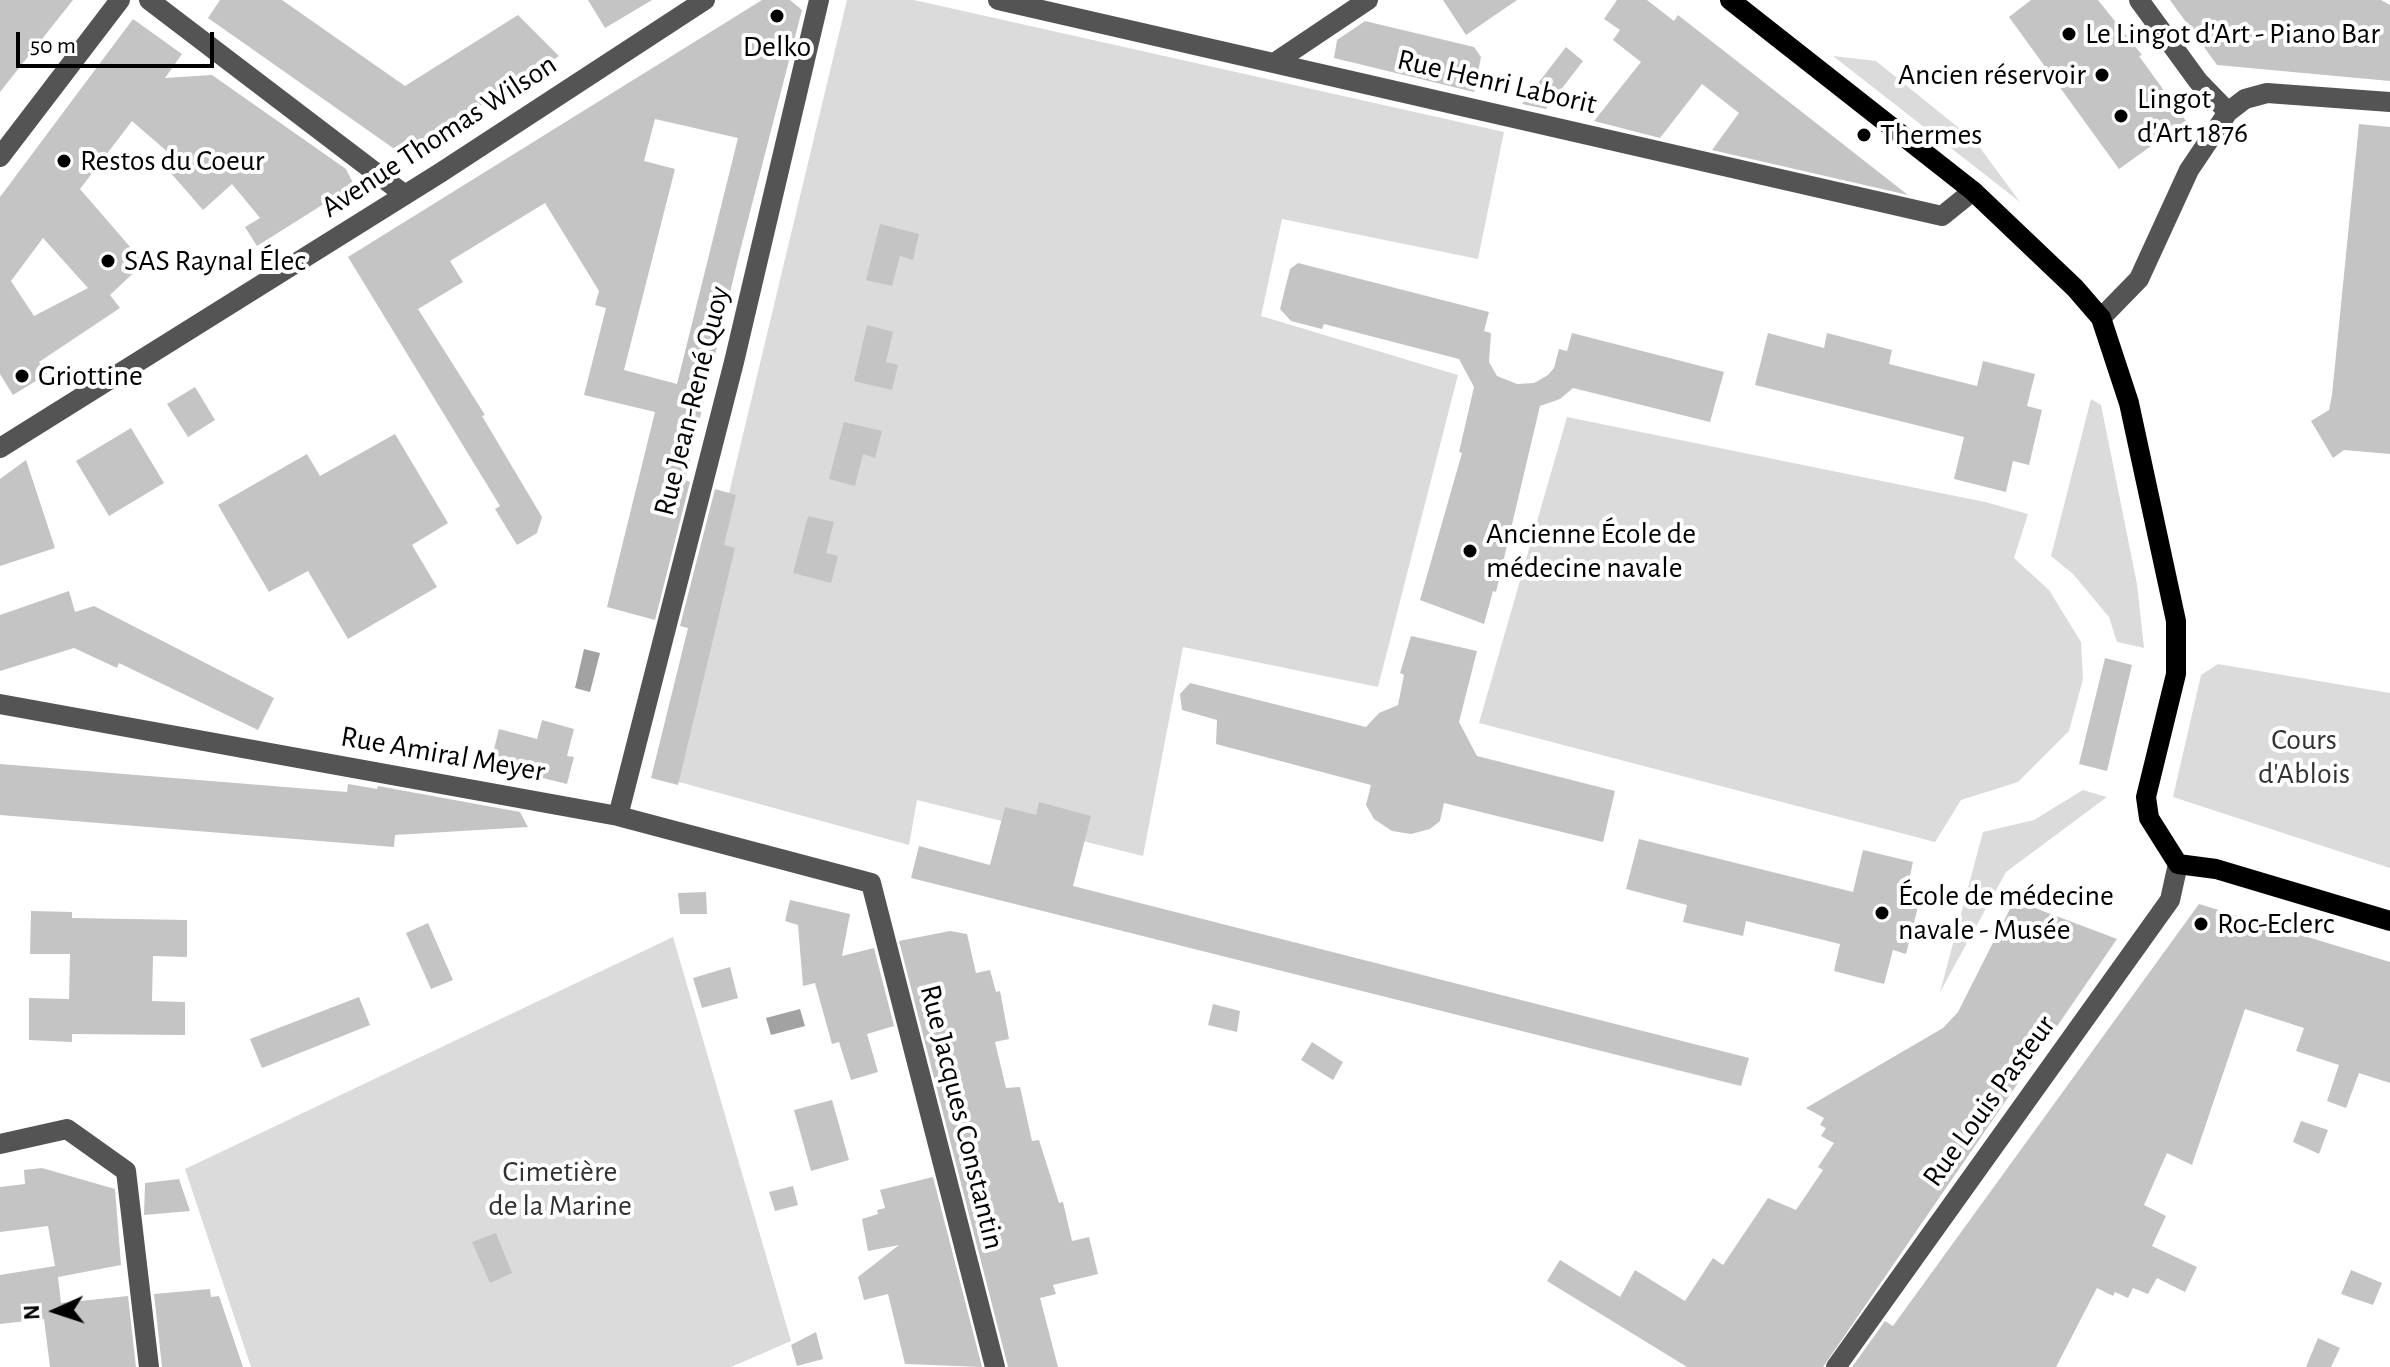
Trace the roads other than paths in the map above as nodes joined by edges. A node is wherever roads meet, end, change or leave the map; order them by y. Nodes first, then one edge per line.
1 (120, 0) edge
2 (149, 0) edge
3 (705, 0) edge
4 (819, 0) edge
5 (998, 0) edge
6 (1368, 0) edge
7 (1730, 0) edge
8 (2139, 0) edge
9 (1277, 61) junction
10 (2390, 102) edge
11 (2228, 112) junction
12 (0, 157) edge
13 (1973, 191) junction
14 (405, 195) junction
15 (2101, 318) junction
16 (0, 448) edge
17 (0, 704) edge
18 (618, 816) junction
19 (2178, 864) junction
20 (871, 883) joint
21 (2390, 921) edge
22 (0, 1144) edge
23 (149, 1367) edge
24 (995, 1367) edge
25 (1836, 1367) edge

1 - 12 street
2 - 14 street
3 - 14 street, Avenue Thomas Wilson
4 - 18 street, Rue Jean-René Quoy
5 - 9 street, Rue Henri Laborit
6 - 9 street
7 - 13 main road
8 - 11 street
9 - 13 street, Rue Henri Laborit
10 - 11 street
11 - 15 street
13 - 15 main road
14 - 16 street, Avenue Thomas Wilson
15 - 19 main road
17 - 18 street, Rue Amiral Meyer
18 - 20 street, Rue Amiral Meyer
19 - 21 main road
19 - 25 street, Rue Louis Pasteur
20 - 24 street, Rue Jacques Constantin
22 - 23 street

